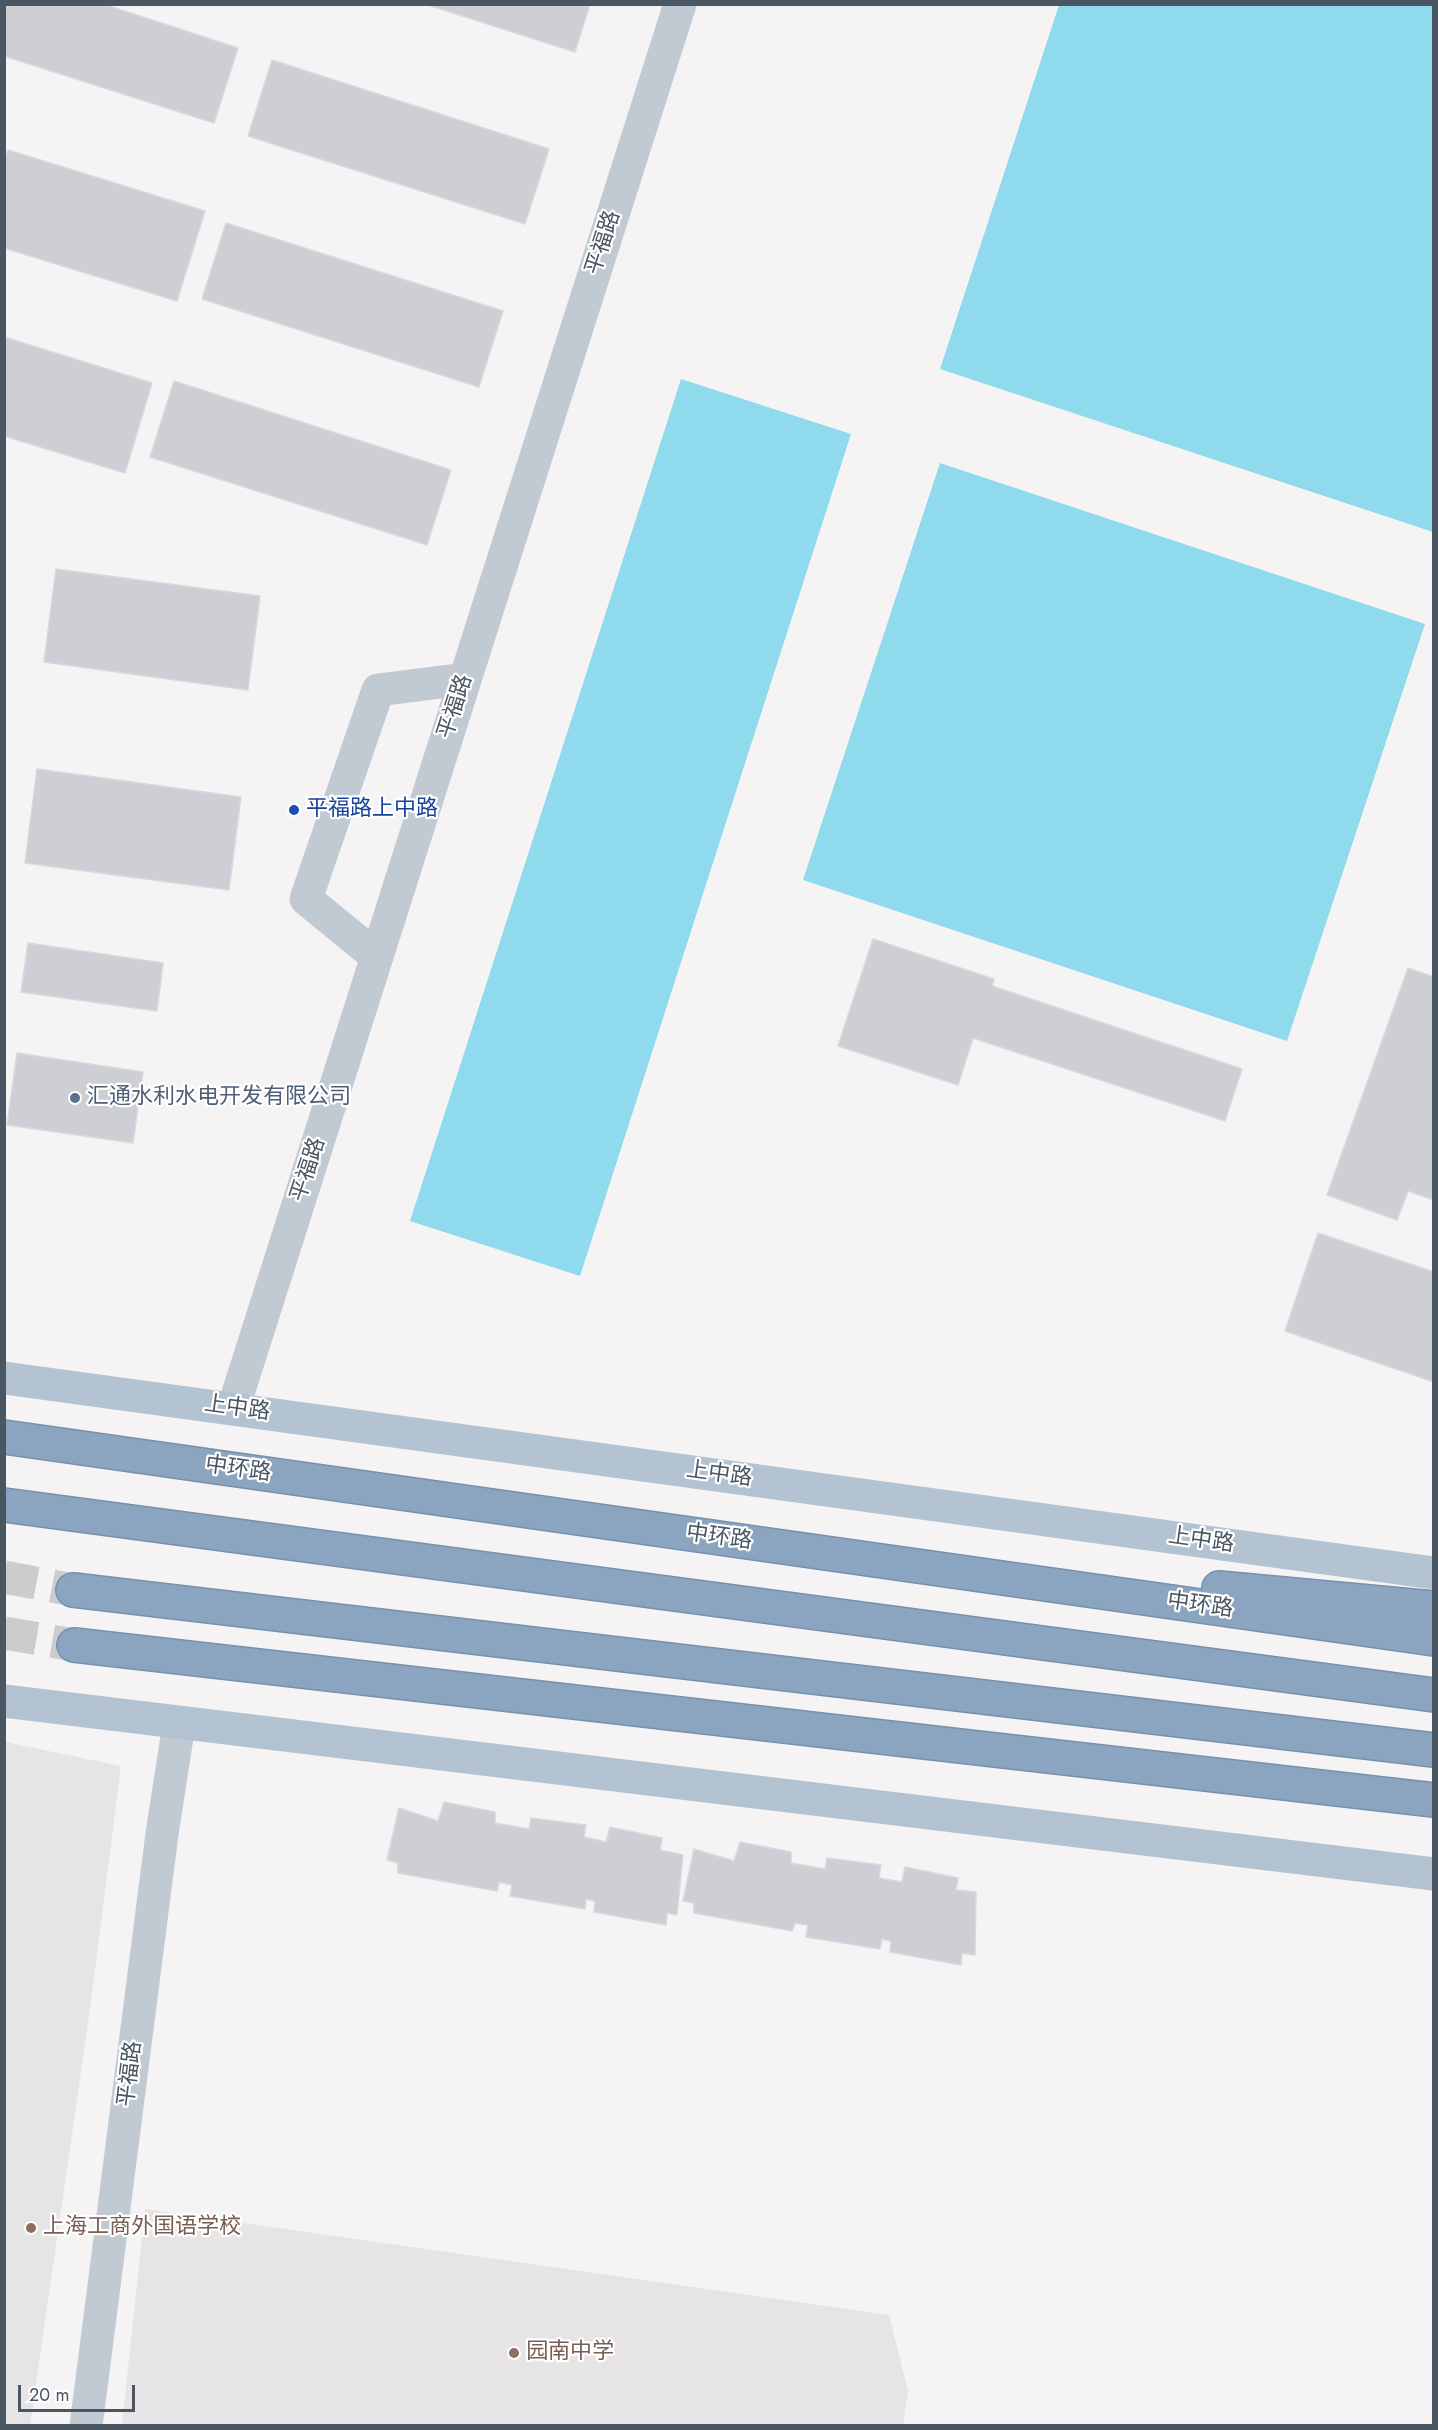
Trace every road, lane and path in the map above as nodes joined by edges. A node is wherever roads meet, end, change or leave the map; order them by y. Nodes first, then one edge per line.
1 (680, 4) edge
2 (465, 679) junction
3 (377, 957) junction
4 (4, 1378) edge
5 (233, 1409) junction
6 (4, 1437) edge
7 (4, 1505) edge
8 (755, 1543) junction
9 (1434, 1573) edge
10 (73, 1590) tunnel mouth
11 (1434, 1608) edge
12 (1434, 1639) edge
13 (74, 1645) tunnel mouth
14 (1434, 1695) edge
15 (4, 1701) edge
16 (179, 1724) junction
17 (1434, 1750) edge
18 (1434, 1800) edge
19 (1434, 1874) edge
20 (86, 2426) edge

1 - 2 street, 平福路
2 - 3 street, 平福路
2 - 3 street
3 - 5 street, 平福路
4 - 5 main road, 上中路
5 - 9 main road, 上中路
6 - 8 highway, 中环路
7 - 14 highway
8 - 11 highway
8 - 12 highway, 中环路
10 - 17 highway
13 - 18 highway
15 - 16 main road
16 - 19 main road
16 - 20 street, 平福路

